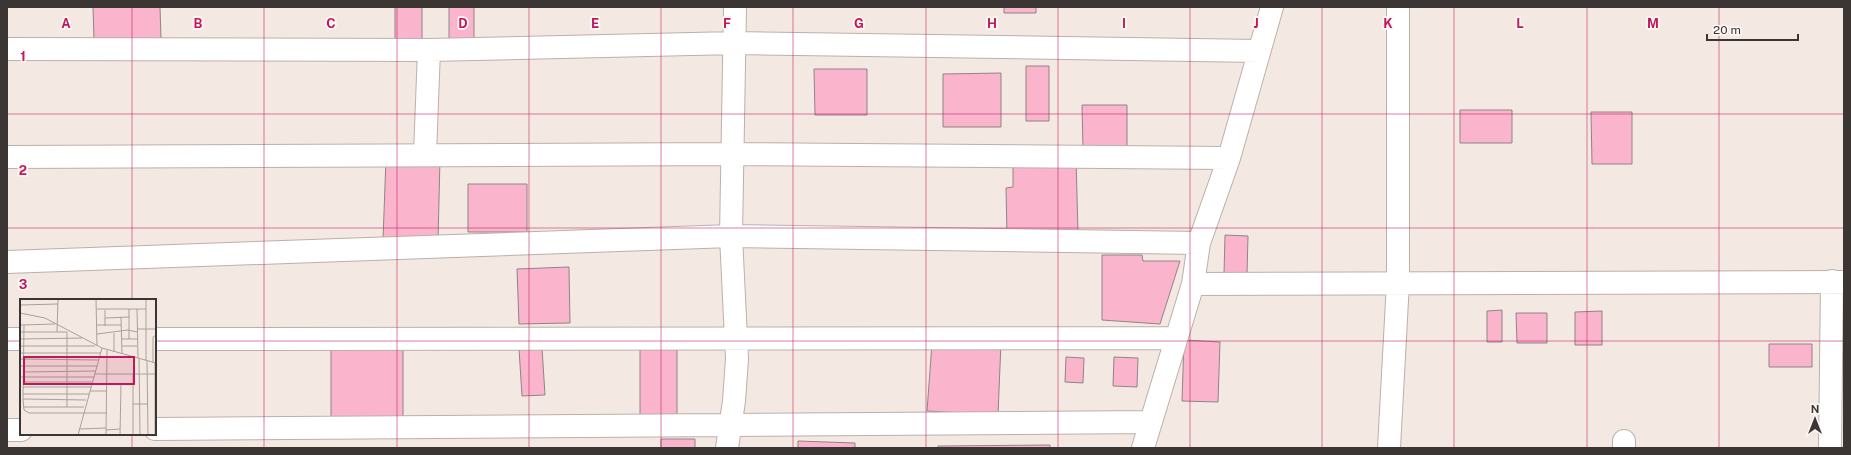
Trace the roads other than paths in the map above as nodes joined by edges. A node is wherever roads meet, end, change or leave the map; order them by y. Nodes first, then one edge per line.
1 (735, 7) edge
2 (1272, 7) edge
3 (1398, 7) edge
4 (735, 43) junction
5 (7, 48) edge
6 (429, 50) junction
7 (1259, 51) junction
8 (425, 154) junction
9 (733, 154) junction
10 (7, 157) edge
11 (1229, 158) junction
12 (730, 236) junction
13 (1200, 243) junction
14 (7, 262) edge
15 (1398, 282) junction
16 (1838, 282) edge
17 (1193, 284) junction
18 (736, 338) junction
19 (1175, 338) junction
20 (7, 339) edge
21 (20, 339) edge
22 (156, 339) edge
23 (1150, 422) junction
24 (730, 425) junction
25 (156, 429) edge
26 (7, 430) edge
27 (20, 430) edge
28 (727, 448) edge
29 (1143, 448) edge
30 (1389, 448) edge
31 (1830, 448) edge

1 - 4 street
2 - 7 street
3 - 15 street
4 - 6 street
4 - 7 street
4 - 9 street
5 - 6 street
6 - 8 street
7 - 11 street
8 - 9 street
8 - 10 street
9 - 11 street
9 - 12 street
11 - 13 street
12 - 13 street
12 - 14 street
12 - 18 street
13 - 17 street
15 - 16 street
15 - 17 street
15 - 30 street
16 - 31 street
17 - 19 street
18 - 19 street
18 - 22 street
18 - 24 street
19 - 23 street
20 - 21 street
23 - 24 street
23 - 29 street
24 - 25 street
24 - 28 street
26 - 27 street

